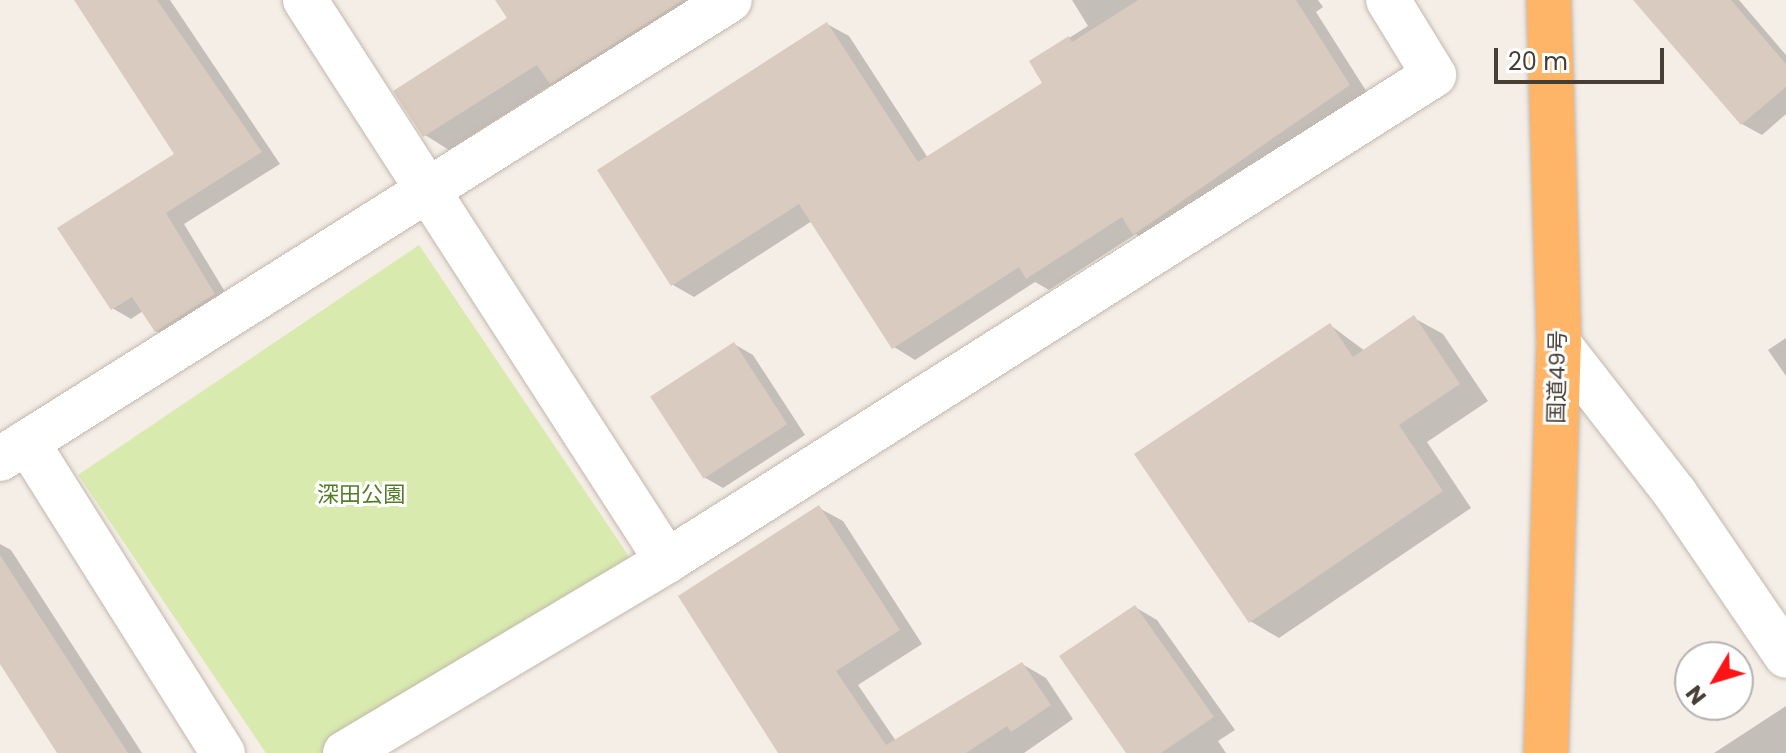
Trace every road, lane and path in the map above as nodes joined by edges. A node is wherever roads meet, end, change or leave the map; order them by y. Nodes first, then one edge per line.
1 (305, 0) edge
2 (730, 0) edge
3 (1388, 0) edge
4 (1549, 0) edge
5 (430, 188) junction
6 (1559, 344) junction
7 (14, 451) edge
8 (667, 561) junction
9 (1786, 656) edge
10 (223, 753) edge
11 (345, 753) edge
12 (1546, 753) edge

1 - 5 street
2 - 5 street
3 - 8 street
4 - 6 highway, 国道49号
5 - 7 street
5 - 8 street
6 - 9 street
6 - 12 highway, 国道49号
7 - 10 street
8 - 11 street

